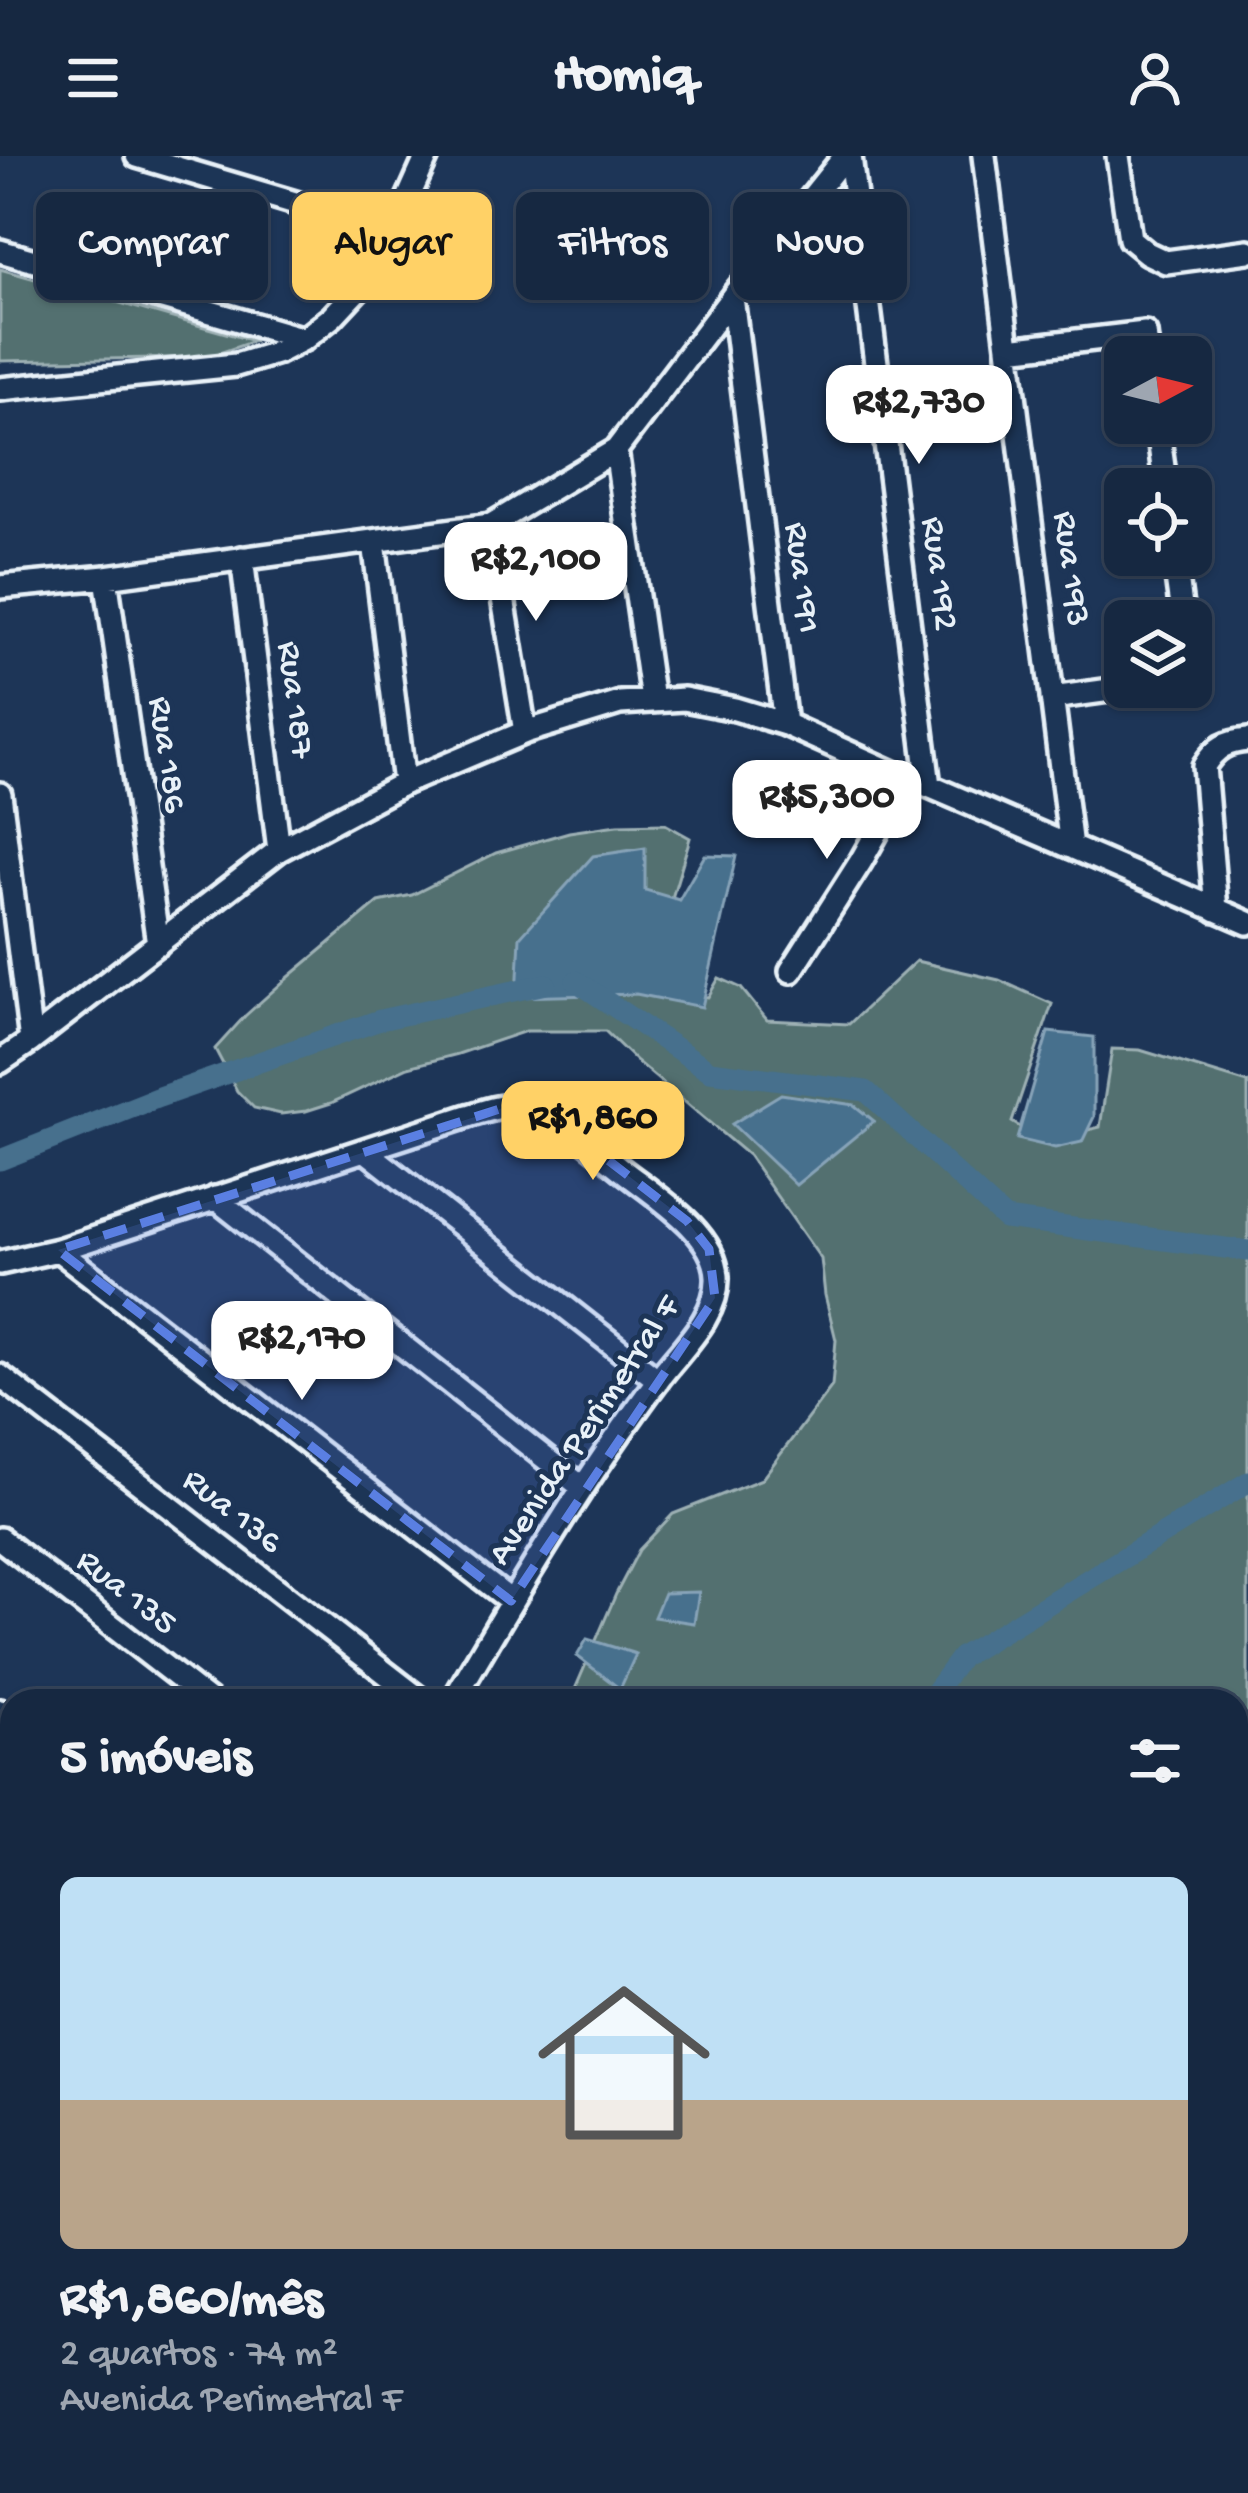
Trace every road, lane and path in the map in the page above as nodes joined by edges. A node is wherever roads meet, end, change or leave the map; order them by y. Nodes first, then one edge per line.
1 (137, 156) edge
2 (427, 156) edge
3 (847, 156) edge
4 (984, 156) edge
5 (1118, 156) edge
6 (411, 192) edge
7 (292, 202) edge
8 (0, 251) edge
9 (1248, 251) edge
10 (732, 297) junction
11 (347, 300) edge
12 (1104, 338) edge
13 (304, 339) junction
14 (1009, 349) junction
15 (0, 389) edge
16 (616, 449) junction
17 (491, 525) junction
18 (374, 542) junction
19 (242, 558) junction
20 (106, 577) junction
21 (0, 587) edge
22 (1104, 691) edge
23 (1052, 698) junction
24 (652, 700) junction
25 (785, 724) junction
26 (525, 732) junction
27 (1248, 740) edge
28 (907, 779) junction
29 (404, 782) junction
30 (929, 786) junction
31 (0, 794) edge
32 (1071, 847) junction
33 (279, 850) junction
34 (1216, 910) junction
35 (1248, 923) edge
36 (158, 944) junction
37 (791, 971) dead end
38 (32, 1041) junction
39 (0, 1061) edge
40 (366, 1151) junction
41 (215, 1198) junction
42 (58, 1250) junction
43 (0, 1263) edge
44 (0, 1376) edge
45 (658, 1380) junction
46 (583, 1488) junction
47 (0, 1539) edge
48 (511, 1601) junction
49 (194, 1689) edge
50 (406, 1689) edge
51 (460, 1689) edge

1 - 7 street
2 - 6 street
3 - 10 street
3 - 30 street, Rua 192
4 - 14 street, Rua 193
5 - 9 street
8 - 13 street
10 - 16 street
10 - 25 street, Rua 191
11 - 13 street
12 - 14 street
13 - 15 street
14 - 23 street, Rua 193
16 - 17 street
16 - 24 street
17 - 18 street
17 - 26 street
18 - 19 street
18 - 29 street
19 - 20 street
19 - 33 street, Rua 187
20 - 21 street
20 - 36 street, Rua 186
22 - 23 street
23 - 32 street, Rua 193
24 - 25 street
24 - 26 street
25 - 28 street
26 - 29 street
27 - 34 street
28 - 30 street
28 - 37 street
29 - 33 street
30 - 32 street
31 - 38 street
32 - 34 street
33 - 36 street
34 - 35 street
36 - 38 street
38 - 39 street
40 - 41 street, Avenida Perimetral F
40 - 45 street
40 - 45 street, Avenida Perimetral F
41 - 42 street, Avenida Perimetral F
41 - 46 street
42 - 43 street, Avenida Perimetral F
42 - 48 street
44 - 50 street, Rua 136
45 - 46 street, Avenida Perimetral F
46 - 48 street, Avenida Perimetral F
47 - 49 street, Rua 135
48 - 51 street, Avenida Perimetral F

